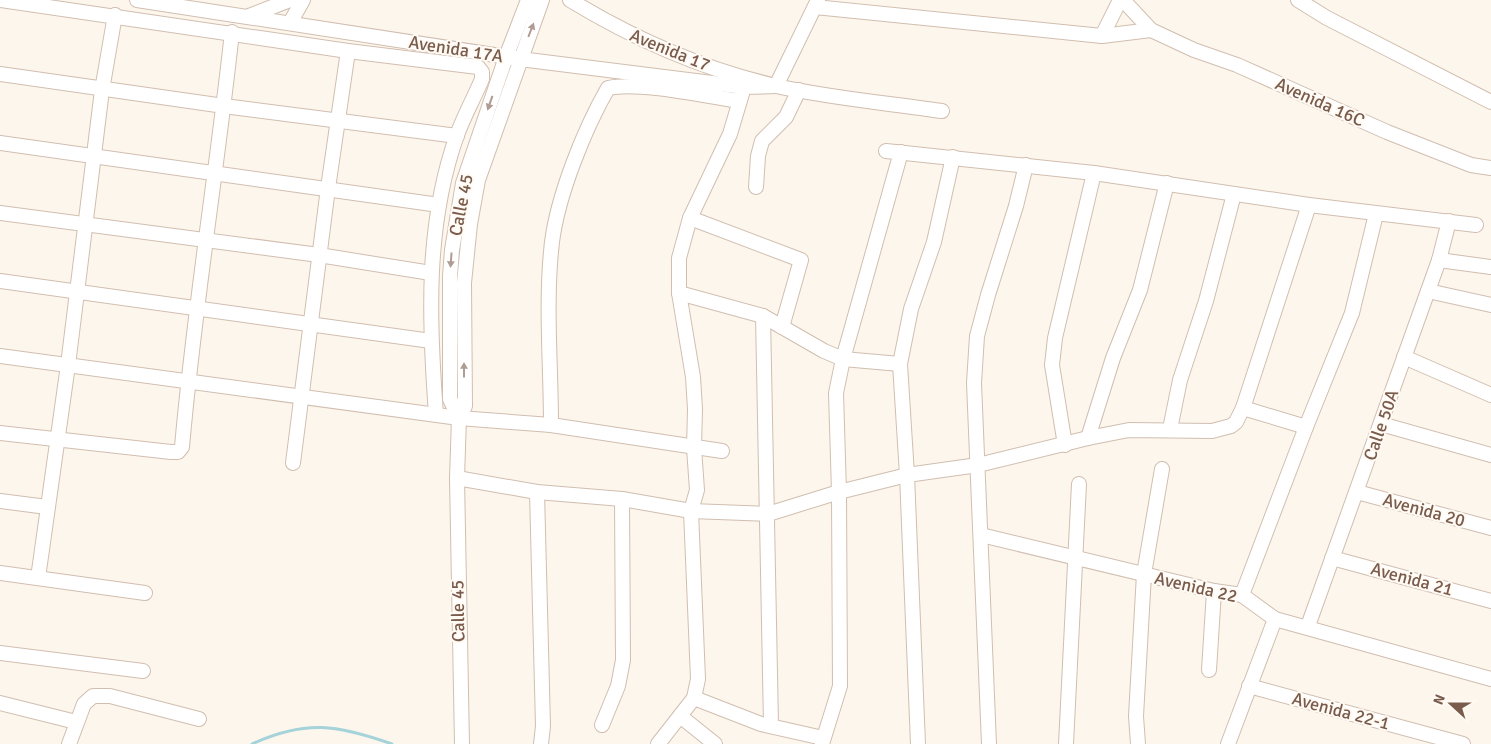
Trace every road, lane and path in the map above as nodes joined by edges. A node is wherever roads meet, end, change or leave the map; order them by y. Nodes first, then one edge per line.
1 (1, 0) edge
2 (136, 0) edge
3 (304, 0) edge
4 (528, 0) edge
5 (542, 0) edge
6 (570, 0) edge
7 (1122, 0) edge
8 (1298, 0) edge
9 (285, 1) edge
10 (817, 4) edge
11 (115, 15) junction
12 (248, 16) junction
13 (290, 23) junction
14 (1151, 30) junction
15 (232, 32) junction
16 (1102, 36) junction
17 (348, 51) junction
18 (506, 57) junction
19 (520, 59) junction
20 (0, 74) edge
21 (776, 86) junction
22 (744, 87) junction
23 (102, 90) junction
24 (799, 90) junction
25 (739, 101) junction
26 (1491, 102) edge
27 (224, 106) junction
28 (942, 111) dead end
29 (338, 121) junction
30 (457, 136) junction
31 (0, 143) edge
32 (886, 151) dead end
33 (901, 152) junction
34 (94, 155) junction
35 (953, 157) junction
36 (1026, 165) junction
37 (1491, 168) edge
38 (214, 173) junction
39 (1094, 173) junction
40 (1167, 183) junction
41 (756, 187) dead end
42 (328, 188) junction
43 (1234, 194) junction
44 (439, 205) junction
45 (1309, 205) junction
46 (0, 213) edge
47 (1376, 214) junction
48 (690, 218) junction
49 (1448, 221) junction
50 (85, 224) junction
51 (1476, 225) dead end
52 (207, 240) junction
53 (319, 255) junction
54 (1438, 260) junction
55 (1491, 267) edge
56 (432, 273) junction
57 (0, 281) edge
58 (76, 291) junction
59 (1428, 291) junction
60 (679, 293) junction
61 (1491, 304) edge
62 (195, 307) junction
63 (763, 316) junction
64 (310, 325) junction
65 (782, 327) junction
66 (431, 341) junction
67 (0, 356) edge
68 (1404, 357) junction
69 (843, 359) junction
70 (900, 364) junction
71 (68, 365) junction
72 (188, 381) junction
73 (1491, 395) edge
74 (300, 396) junction
75 (1243, 408) junction
76 (436, 414) junction
77 (459, 418) junction
78 (1381, 424) junction
79 (551, 425) junction
80 (1306, 427) junction
81 (1170, 429) junction
82 (0, 433) edge
83 (1088, 438) junction
84 (56, 440) junction
85 (1065, 445) junction
86 (694, 448) junction
87 (722, 450) dead end
88 (1491, 455) edge
89 (293, 463) dead end
90 (978, 465) junction
91 (1162, 469) dead end
92 (907, 475) junction
93 (457, 478) junction
94 (1079, 484) dead end
95 (537, 492) junction
96 (839, 492) junction
97 (1357, 492) junction
98 (622, 499) junction
99 (0, 501) edge
100 (47, 508) junction
101 (692, 511) junction
102 (768, 514) junction
103 (1491, 528) edge
104 (981, 535) junction
105 (1332, 558) junction
106 (1076, 559) junction
107 (0, 573) edge
108 (1144, 574) junction
109 (38, 578) junction
110 (1214, 591) junction
111 (145, 593) dead end
112 (1242, 595) junction
113 (1491, 601) edge
114 (1275, 619) junction
115 (1308, 626) junction
116 (0, 652) edge
117 (1209, 670) dead end
118 (143, 671) dead end
119 (1491, 678) edge
120 (1249, 686) junction
121 (694, 698) junction
122 (0, 703) edge
123 (680, 716) junction
124 (199, 719) dead end
125 (76, 722) junction
126 (602, 725) dead end
127 (771, 725) junction
128 (822, 741) edge
129 (69, 744) edge
130 (462, 744) edge
131 (541, 744) edge
132 (658, 744) edge
133 (715, 744) edge
134 (918, 744) edge
135 (989, 744) edge
136 (1066, 744) edge
137 (1138, 744) edge
138 (1228, 744) edge
139 (1463, 744) edge

1 - 11 street
2 - 12 street, Avenida 17A
3 - 13 street
4 - 18 street, Calle 45
19 -> 5 street, Calle 45
6 - 21 street, Avenida 17
7 - 14 street
7 - 16 street
8 - 26 street
9 - 12 street
10 - 16 street
10 - 21 street
11 - 15 street
11 - 23 street
12 - 13 street, Avenida 17A
13 - 18 street, Avenida 17A
14 - 16 street
14 - 37 street, Avenida 16C
15 - 17 street
15 - 27 street
17 - 29 street
17 - 30 street
18 - 19 street, Avenida 17A
18 -> 77 street, Calle 45
19 - 22 street, Avenida 17A
77 -> 19 street, Calle 45
20 - 23 street
21 - 22 street, Avenida 17A
21 - 24 street
22 - 25 street
23 - 27 street
23 - 34 street
24 - 28 street
24 - 41 street
25 - 48 street
25 - 79 street
27 - 29 street
27 - 38 street
29 - 30 street
29 - 42 street
30 - 44 street
31 - 34 street
32 - 33 street
33 - 35 street
33 - 69 street
34 - 38 street
34 - 50 street
35 - 36 street
35 - 70 street
36 - 39 street
36 - 90 street
38 - 42 street
38 - 52 street
39 - 40 street
39 - 85 street
40 - 43 street
40 - 83 street
42 - 44 street
42 - 53 street
43 - 45 street
43 - 81 street
44 - 56 street
45 - 47 street
45 - 75 street
46 - 50 street
47 - 49 street
47 - 80 street
48 - 60 street
48 - 65 street
49 - 51 street
49 - 54 street, Calle 50A
50 - 52 street
50 - 58 street
52 - 53 street
52 - 62 street
53 - 56 street
53 - 64 street
54 - 55 street
54 - 59 street, Calle 50A
56 - 66 street
57 - 58 street
58 - 62 street
58 - 71 street
59 - 61 street
59 - 68 street, Calle 50A
60 - 63 street
60 - 86 street
62 - 64 street
62 - 72 street
63 - 65 street
63 - 102 street
64 - 66 street
64 - 74 street
65 - 69 street
66 - 76 street
67 - 71 street
68 - 73 street
68 - 78 street, Calle 50A
69 - 70 street
69 - 96 street
70 - 92 street
71 - 72 street
71 - 84 street
72 - 74 street
72 - 84 street
74 - 76 street
74 - 89 street
75 - 80 street
75 - 81 street
76 - 77 street
77 - 79 street
77 - 93 street, Calle 45
78 - 88 street
78 - 97 street, Calle 50A
79 - 86 street
80 - 112 street
81 - 83 street
82 - 84 street
83 - 85 street
84 - 100 street
85 - 90 street
86 - 87 street
86 - 101 street
90 - 92 street
90 - 104 street
91 - 108 street
92 - 96 street
92 - 134 street
93 - 95 street
93 - 130 street, Calle 45
94 - 106 street
95 - 98 street
95 - 131 street
96 - 102 street
96 - 128 street
97 - 103 street, Avenida 20
97 - 105 street, Calle 50A
98 - 101 street
98 - 126 street
99 - 100 street
100 - 109 street
101 - 102 street
101 - 121 street
102 - 127 street
104 - 106 street, Avenida 22
104 - 135 street
105 - 113 street, Avenida 21
105 - 115 street, Calle 50A
106 - 108 street, Avenida 22
106 - 136 street
107 - 109 street
108 - 110 street, Avenida 22
108 - 137 street
109 - 111 street
110 - 112 street, Avenida 22
110 - 117 street
112 - 114 street, Avenida 22
114 - 115 street, Avenida 22
114 - 120 street
115 - 119 street, Avenida 22
116 - 118 street
120 - 138 street
120 - 139 street, Avenida 22-1
121 - 123 street
121 - 127 street
122 - 125 street
123 - 132 street
123 - 133 street
124 - 125 street
125 - 129 street
127 - 128 street

